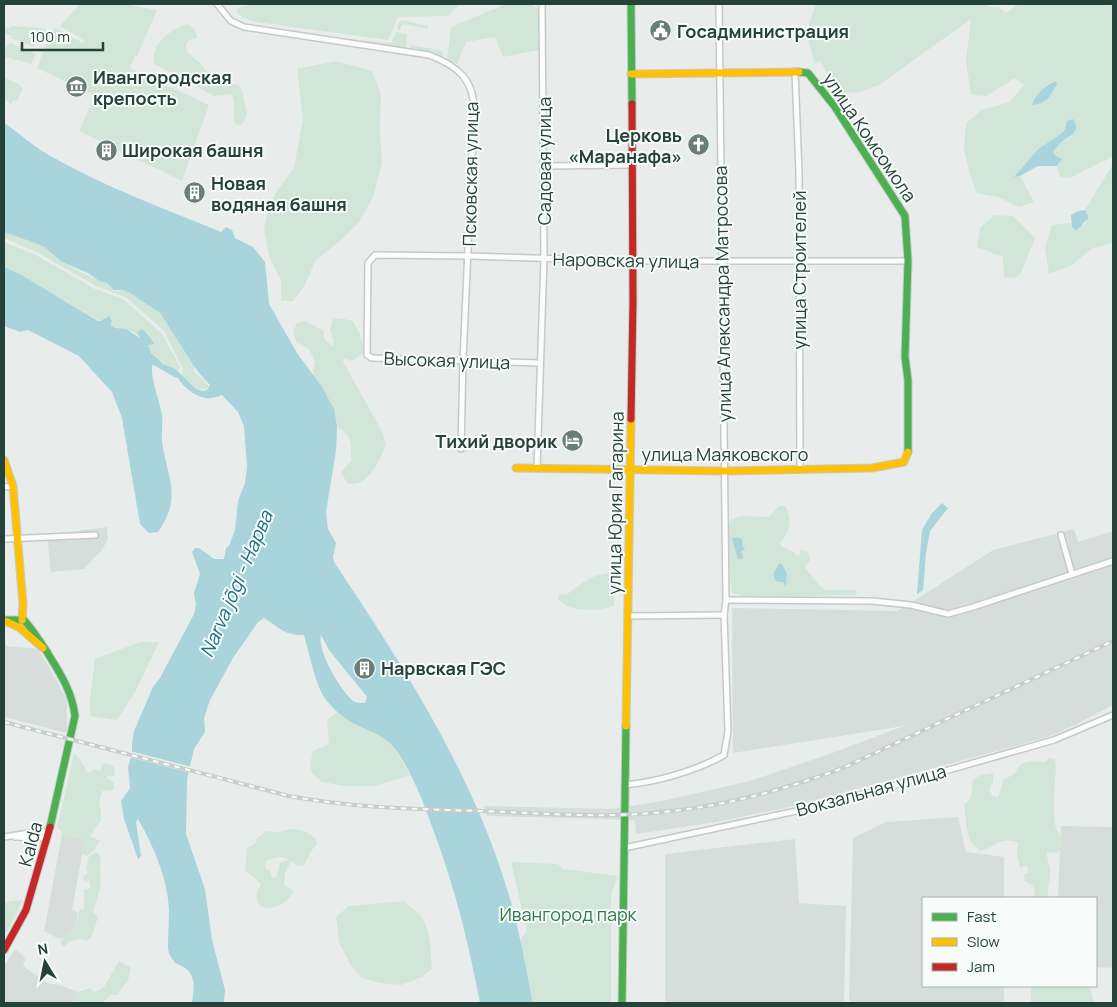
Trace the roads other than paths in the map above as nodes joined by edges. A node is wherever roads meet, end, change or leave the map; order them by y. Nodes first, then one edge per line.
1 (217, 4) edge
2 (542, 4) edge
3 (630, 4) edge
4 (719, 4) edge
5 (795, 71) junction
6 (719, 73) junction
7 (630, 74) junction
8 (633, 165) junction
9 (544, 166) junction
10 (375, 255) joint
11 (468, 256) junction
12 (544, 258) junction
13 (633, 261) junction
14 (798, 261) junction
15 (908, 261) junction
16 (723, 262) junction
17 (463, 361) junction
18 (540, 363) junction
19 (461, 449) dead end
20 (4, 460) edge
21 (904, 462) joint
22 (516, 468) dead end
23 (537, 468) junction
24 (800, 469) junction
25 (630, 470) junction
26 (724, 471) junction
27 (13, 486) junction
28 (4, 487) edge
29 (95, 535) dead end
30 (1061, 536) dead end
31 (18, 538) junction
32 (4, 539) edge
33 (1113, 561) edge
34 (1072, 574) junction
35 (726, 600) junction
36 (724, 615) junction
37 (628, 616) junction
38 (4, 620) edge
39 (21, 623) junction
40 (1113, 715) edge
41 (624, 785) junction
42 (48, 834) junction
43 (7, 837) edge
44 (624, 848) junction
45 (4, 948) edge
46 (622, 1003) edge

1 - 11 street, Псковская улица
2 - 9 street, Садовая улица
3 - 7 street, улица Юрия Гагарина
4 - 6 street, улица Александра Матросова
5 - 6 street
5 - 14 street, улица Строителей
5 - 15 street, улица Комсомола
6 - 7 street
6 - 16 street, улица Александра Матросова
7 - 8 street, улица Юрия Гагарина
8 - 9 street
8 - 13 street, улица Юрия Гагарина
9 - 12 street, Садовая улица
10 - 11 street, Наровская улица
10 - 17 street, Высокая улица
11 - 12 street, Наровская улица
11 - 17 street, Псковская улица
12 - 13 street, Наровская улица
12 - 18 street, Садовая улица
13 - 16 street, Наровская улица
13 - 25 street, улица Юрия Гагарина
14 - 15 street, Наровская улица
14 - 16 street, Наровская улица
14 - 24 street, улица Строителей
15 - 21 street, улица Комсомола
16 - 26 street, улица Александра Матросова
17 - 18 street, Высокая улица
17 - 19 street, Псковская улица
18 - 23 street, Садовая улица
20 - 27 street
21 - 24 street, улица Маяковского
22 - 23 street, улица Маяковского
23 - 25 street, улица Маяковского
24 - 26 street, улица Маяковского
25 - 26 street, улица Маяковского
25 - 37 street, улица Юрия Гагарина
26 - 35 street, улица Александра Матросова
27 - 28 street
27 - 31 street
29 - 31 street
30 - 34 street
31 - 32 street
31 - 39 street
33 - 34 street
34 - 35 street
35 - 36 street, улица Александра Матросова
36 - 37 street
36 - 41 street, улица Александра Матросова
37 - 41 street, улица Юрия Гагарина
38 - 39 street
39 - 42 street, Kalda
40 - 44 street, Вокзальная улица
41 - 44 street, улица Юрия Гагарина
42 - 43 street
42 - 45 street, Kalda
44 - 46 street, улица Юрия Гагарина

